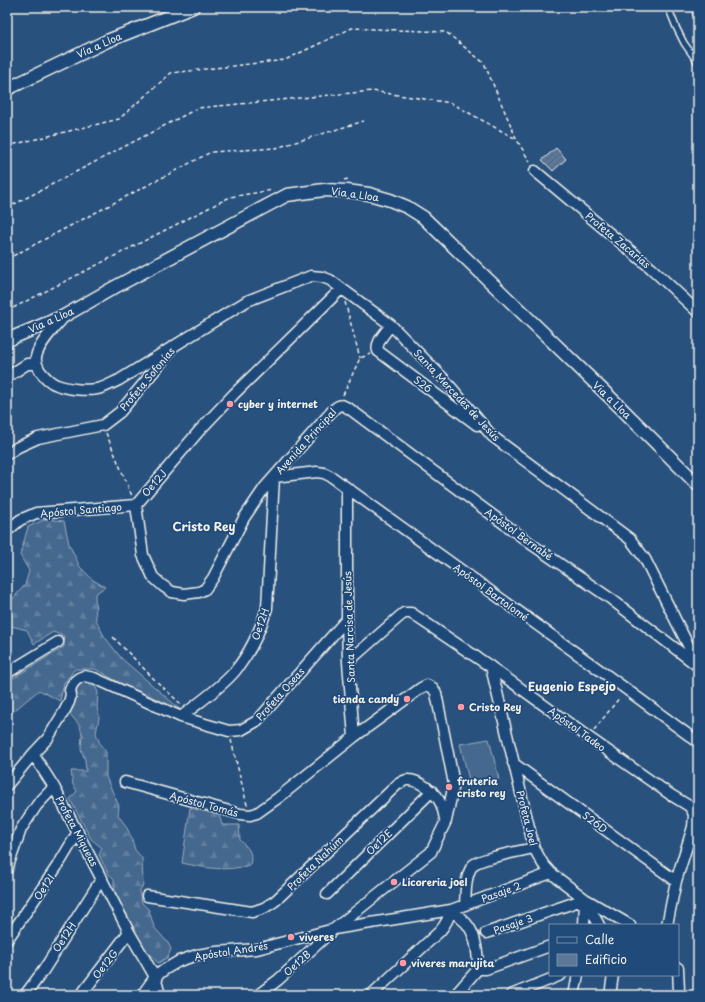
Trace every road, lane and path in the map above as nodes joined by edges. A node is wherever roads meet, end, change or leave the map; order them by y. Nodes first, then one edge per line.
1 (193, 7) edge
2 (668, 7) edge
3 (698, 64) edge
4 (7, 89) edge
5 (364, 122) dead end
6 (517, 140) junction
7 (7, 146) edge
8 (535, 171) joint
9 (348, 179) dead end
10 (340, 180) dead end
11 (278, 190) dead end
12 (7, 208) edge
13 (7, 259) edge
14 (341, 289) junction
15 (7, 311) edge
16 (698, 312) edge
17 (64, 316) junction
18 (391, 325) junction
19 (7, 341) edge
20 (176, 345) junction
21 (378, 351) junction
22 (360, 358) junction
23 (36, 364) junction
24 (7, 377) edge
25 (339, 405) junction
26 (103, 425) junction
27 (492, 436) junction
28 (7, 454) edge
29 (274, 477) junction
30 (698, 485) edge
31 (347, 488) junction
32 (136, 505) junction
33 (7, 531) edge
34 (347, 619) junction
35 (113, 637) dead end
36 (58, 642) dead end
37 (348, 662) junction
38 (698, 666) edge
39 (491, 667) junction
40 (7, 673) edge
41 (626, 689) junction
42 (185, 714) junction
43 (228, 731) junction
44 (354, 737) junction
45 (588, 737) junction
46 (698, 742) edge
47 (33, 754) junction
48 (513, 763) junction
49 (125, 782) dead end
50 (7, 785) edge
51 (54, 787) junction
52 (432, 791) junction
53 (250, 815) junction
54 (446, 821) junction
55 (78, 832) junction
56 (534, 848) junction
57 (7, 869) edge
58 (550, 873) junction
59 (102, 878) junction
60 (676, 881) junction
61 (327, 894) dead end
62 (147, 896) dead end
63 (585, 899) junction
64 (465, 905) junction
65 (451, 910) junction
66 (584, 924) edge
67 (598, 924) edge
68 (628, 924) edge
69 (667, 924) edge
70 (334, 929) junction
71 (129, 932) junction
72 (486, 933) dead end
73 (7, 940) edge
74 (549, 946) edge
75 (478, 969) junction
76 (558, 976) edge
77 (578, 976) edge
78 (613, 976) edge
79 (678, 976) edge
80 (155, 977) junction
81 (26, 995) edge
82 (81, 995) edge
83 (142, 995) edge
84 (160, 995) edge
85 (258, 995) edge
86 (371, 995) edge
87 (455, 995) edge
88 (511, 995) edge
89 (574, 995) edge
90 (610, 995) edge
91 (678, 995) edge

1 - 4 street, Vía a Lloa
2 - 3 lane
5 - 13 path
6 - 7 path
6 - 8 path
6 - 12 path
8 - 16 street, Profeta Zacarías
9 - 10 path
11 - 15 path
14 - 18 street, Santa Mercedes de Jesús
14 - 20 street, Santa Mercedes de Jesús
14 - 22 path
14 - 32 street, Oe12J
17 - 19 street, Via a Lloa
17 - 23 street
17 - 30 street, Via a Lloa
18 - 21 street
18 - 27 street, Santa Mercedes de Jesús
20 - 23 street, Santa Mercedes de Jesús
20 - 26 street, Profeta Sofonías
21 - 22 path
21 - 27 street, S26
22 - 25 path
23 - 24 street
25 - 29 street, Avenida Principal
25 - 38 street, Apóstol Bernabé
26 - 28 street, Profeta Sofonías
26 - 32 path
27 - 38 street, Santa Mercedes de Jesús
29 - 31 street, Apóstol Bartolomé
29 - 32 street, Oe12J
29 - 42 street, Oe12H
31 - 34 street, Santa Narcisa de Jesús
31 - 41 street, Apóstol Bartolomé
32 - 33 street, Apóstol Santiago
34 - 37 street, Santa Narcisa de Jesús
34 - 43 street, Profeta Oseas
35 - 42 path
36 - 40 street
37 - 39 street, Apóstol Tadeo
37 - 44 street, Santa Narcisa de Jesús
39 - 45 street, Apóstol Tadeo
39 - 48 street, Profeta Joel
41 - 45 path
41 - 46 street, Apóstol Bartolomé
42 - 43 street, Profeta Oseas
42 - 47 street, Profeta Oseas
43 - 53 path
44 - 53 street, Apóstol Tomás
44 - 54 street
45 - 60 street, Apóstol Tadeo
47 - 50 street
47 - 51 street, Profeta Miqueas
48 - 56 street, Profeta Joel
48 - 60 street, S26D
49 - 53 street, Apóstol Tomás
51 - 55 street, Profeta Miqueas
51 - 57 street
52 - 54 street
52 - 61 street, Oe12E
52 - 62 street, Profeta Nahúm
54 - 70 street
55 - 59 street, Profeta Miqueas
55 - 73 street, Oe12l
56 - 58 street, Profeta Joel
56 - 64 street
58 - 63 street, Profeta Joel
58 - 64 street, Pasaje 2
59 - 71 street, Profeta Miqueas
59 - 81 street, Oe12H
60 - 69 street, Apóstol Tadeo
63 - 66 street
63 - 67 street
63 - 68 street, Profeta Joel
63 - 72 street, Pasaje 3
64 - 65 street, Pasaje 2
65 - 70 street
65 - 75 street
65 - 86 street
70 - 80 street, Apóstol Andrés
70 - 85 street, Oe12B
71 - 80 street, Profeta Miqueas
71 - 82 street, Oe12G
74 - 75 street
75 - 87 street
76 - 88 street
77 - 89 street
78 - 90 street
79 - 91 street
80 - 83 street
80 - 84 street, Profeta Miqueas

